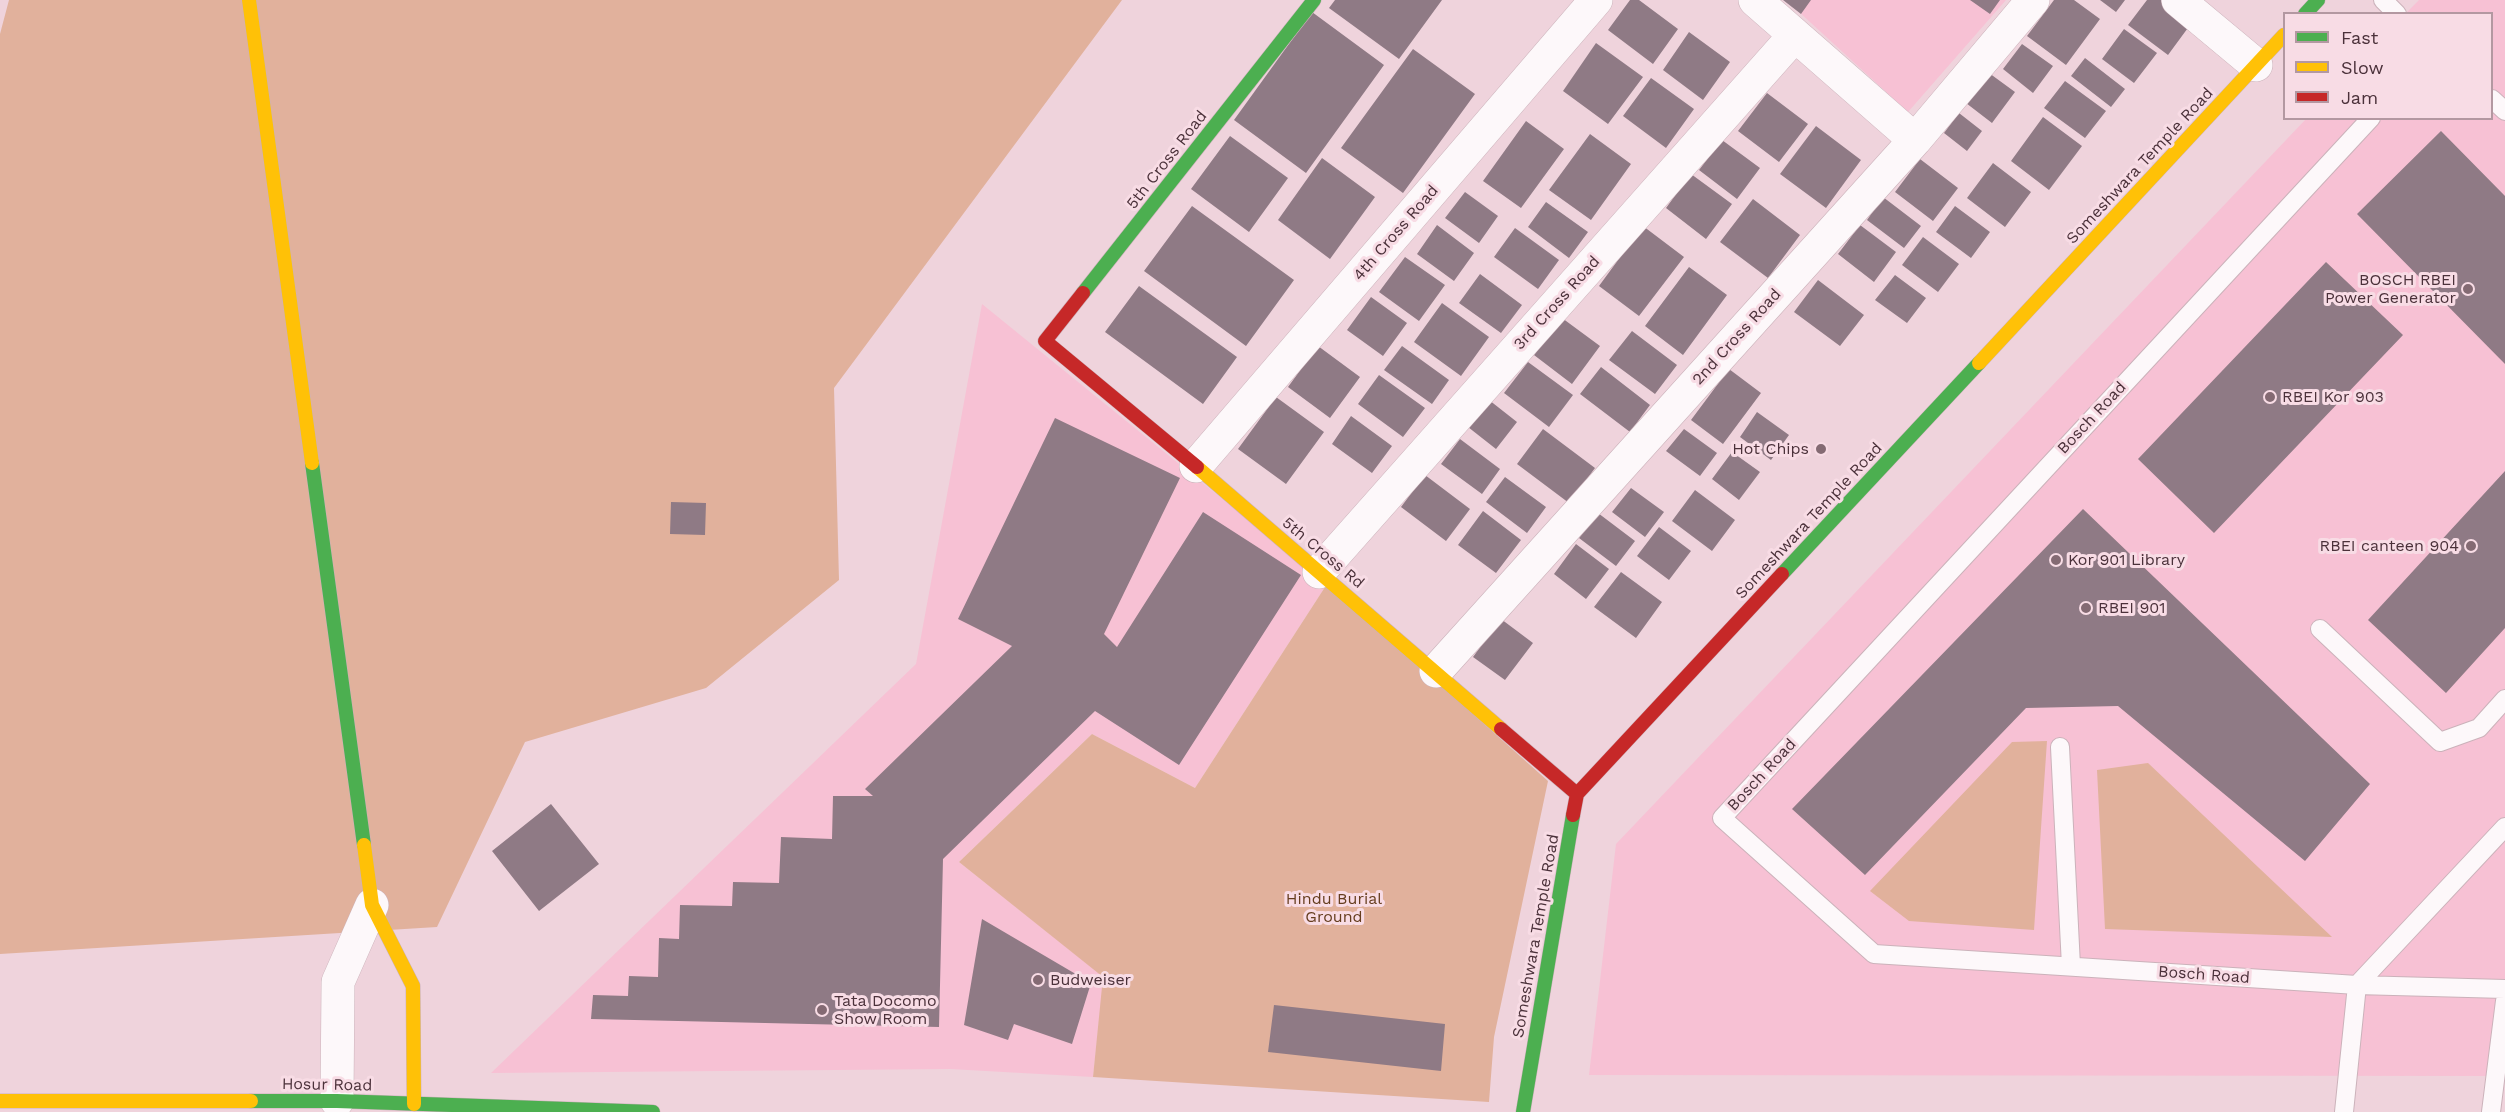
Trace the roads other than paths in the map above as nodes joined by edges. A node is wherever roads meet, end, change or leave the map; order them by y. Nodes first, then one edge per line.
1 (249, 0) edge
2 (1314, 0) edge
3 (1596, 0) edge
4 (1755, 0) edge
5 (2033, 0) edge
6 (2178, 0) edge
7 (2318, 0) edge
8 (2383, 0) edge
9 (2307, 12) edge
10 (2395, 12) edge
11 (1795, 35) junction
12 (2283, 36) edge
13 (2256, 65) junction
14 (2493, 100) edge
15 (2505, 111) edge
16 (2368, 120) edge
17 (1915, 140) junction
18 (1045, 341) joint
19 (1196, 466) junction
20 (1319, 572) junction
21 (2320, 629) dead end
22 (1436, 671) junction
23 (2505, 699) edge
24 (2060, 747) dead end
25 (1577, 794) junction
26 (2505, 826) edge
27 (372, 904) junction
28 (2071, 966) junction
29 (2357, 985) junction
30 (2505, 989) edge
31 (2505, 1001) edge
32 (337, 1101) junction
33 (414, 1104) junction
34 (3, 1105) edge
35 (653, 1112) edge
36 (1523, 1112) edge
37 (2344, 1112) edge
38 (2491, 1112) edge

1 - 27 street
2 - 18 street, 5th Cross Road
3 - 19 street, 4th Cross Road
4 - 11 street
5 - 17 street, 2nd Cross Road
6 - 13 street
7 - 9 street
8 - 10 lane
11 - 17 street
11 - 20 street, 3rd Cross Road
12 - 13 street, Someshwara Temple Road
13 - 25 street, Someshwara Temple Road
14 - 15 lane
16 - 28 lane, Bosch Road
17 - 22 street, 2nd Cross Road
18 - 19 street, 5th Cross Rd
19 - 20 street, 5th Cross Rd
20 - 22 street, 5th Cross Rd
21 - 23 lane
22 - 25 street, 5th Cross Rd
24 - 28 lane
25 - 36 street, Someshwara Temple Road
26 - 29 lane
27 - 32 street
27 - 33 street
28 - 29 lane, Bosch Road
29 - 30 lane, Bosch Road
29 - 37 lane
31 - 38 lane
32 - 33 street, Hosur Road
32 - 34 street, Hosur Road
33 - 35 street, Hosur Road

